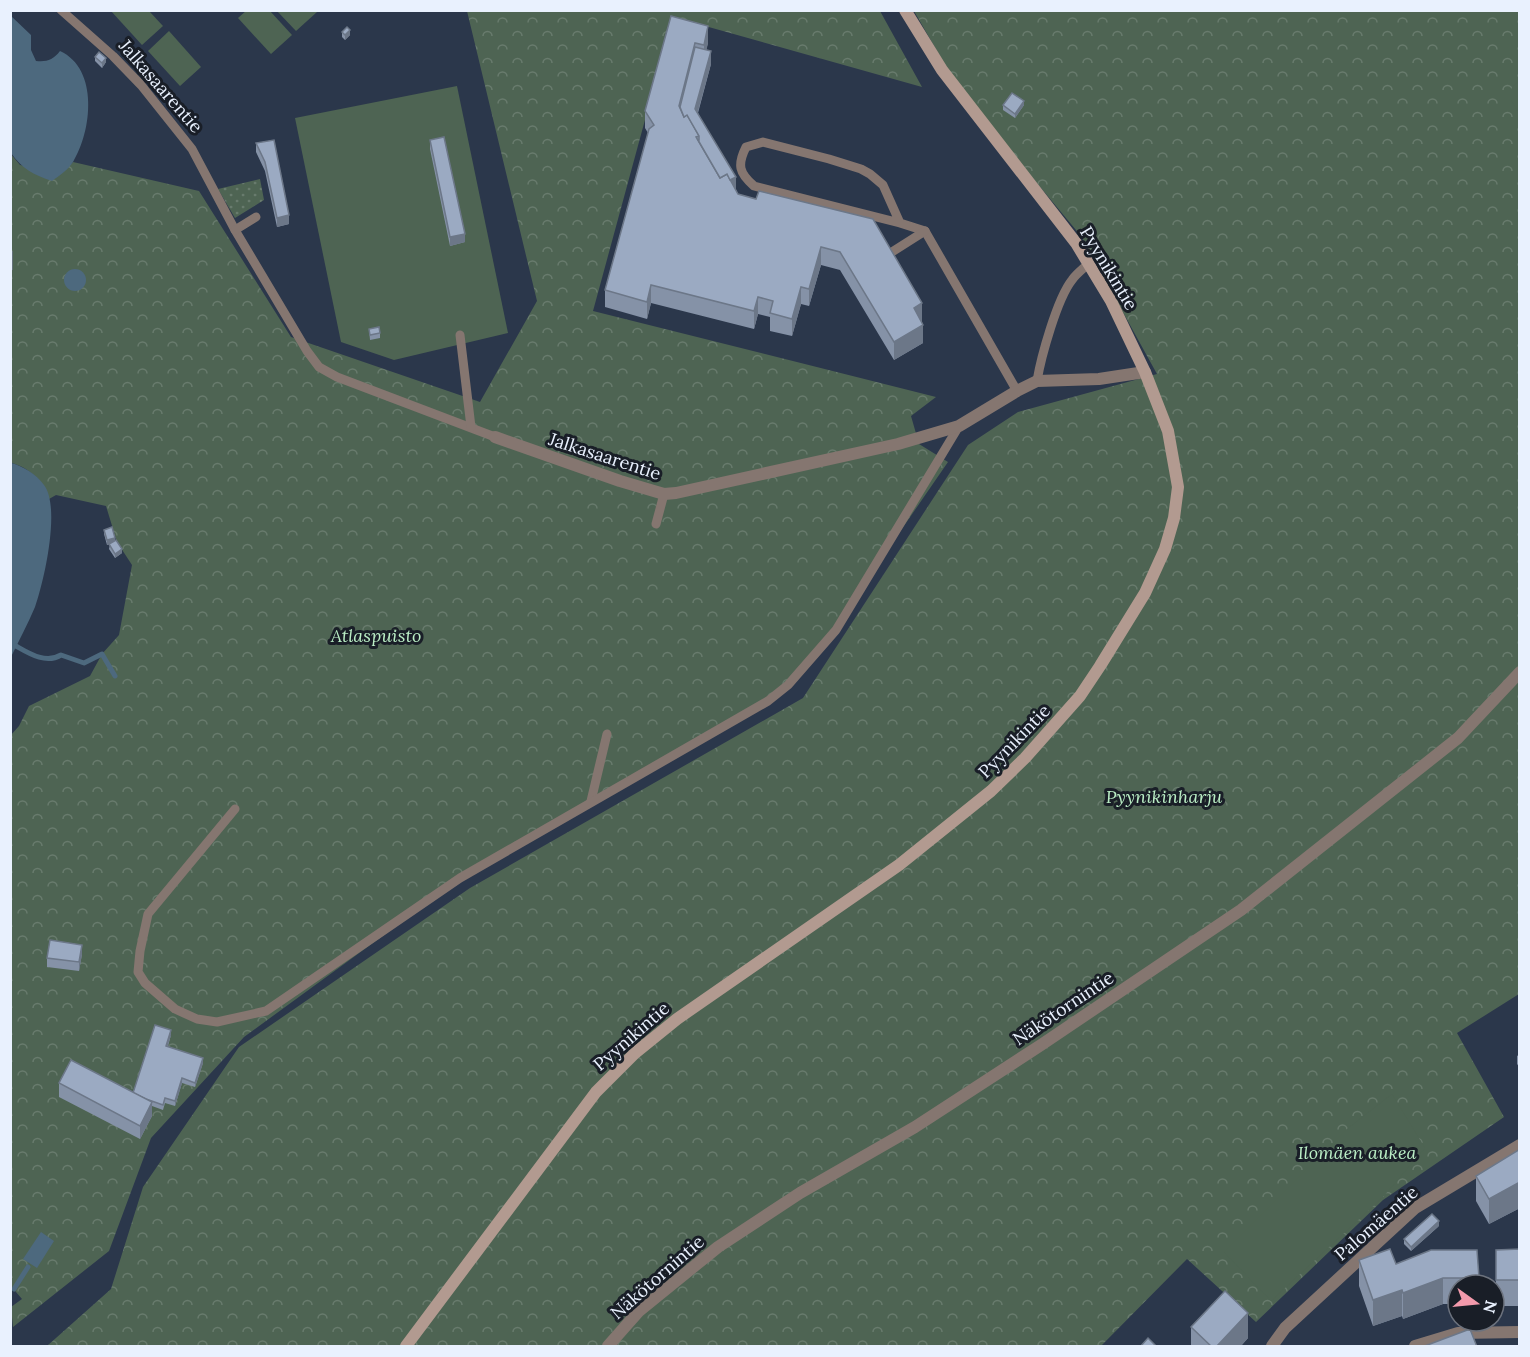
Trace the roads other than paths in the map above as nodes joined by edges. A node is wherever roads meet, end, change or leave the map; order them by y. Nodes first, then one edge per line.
1 (62, 10) edge
2 (905, 10) edge
3 (256, 217) dead end
4 (900, 223) junction
5 (235, 230) junction
6 (925, 231) junction
7 (876, 260) edge
8 (1088, 264) junction
9 (460, 335) dead end
10 (1145, 372) junction
11 (1037, 381) junction
12 (1017, 391) junction
13 (959, 426) junction
14 (471, 427) junction
15 (495, 437) joint
16 (664, 494) junction
17 (656, 524) dead end
18 (1520, 672) edge
19 (607, 734) dead end
20 (591, 801) junction
21 (235, 808) dead end
22 (1520, 1145) edge
23 (1520, 1332) edge
24 (406, 1347) edge
25 (608, 1347) edge
26 (1272, 1347) edge
27 (1415, 1347) edge

1 - 5 lane, Jalkasaarentie
2 - 8 street, Pyynikintie
3 - 5 lane
4 - 4 lane
4 - 6 lane
5 - 14 lane, Jalkasaarentie
6 - 7 lane
6 - 12 lane
8 - 10 street, Pyynikintie
8 - 11 lane
9 - 14 lane
10 - 11 street, Jalkasaarentie
10 - 24 street, Pyynikintie
11 - 12 street, Jalkasaarentie
12 - 13 street, Jalkasaarentie
13 - 16 street, Jalkasaarentie
13 - 20 lane
14 - 15 lane, Jalkasaarentie
15 - 16 street, Jalkasaarentie
16 - 17 lane
18 - 25 street, Näkötornintie
19 - 20 lane
20 - 21 lane
22 - 26 street, Palomäentie
23 - 27 street

